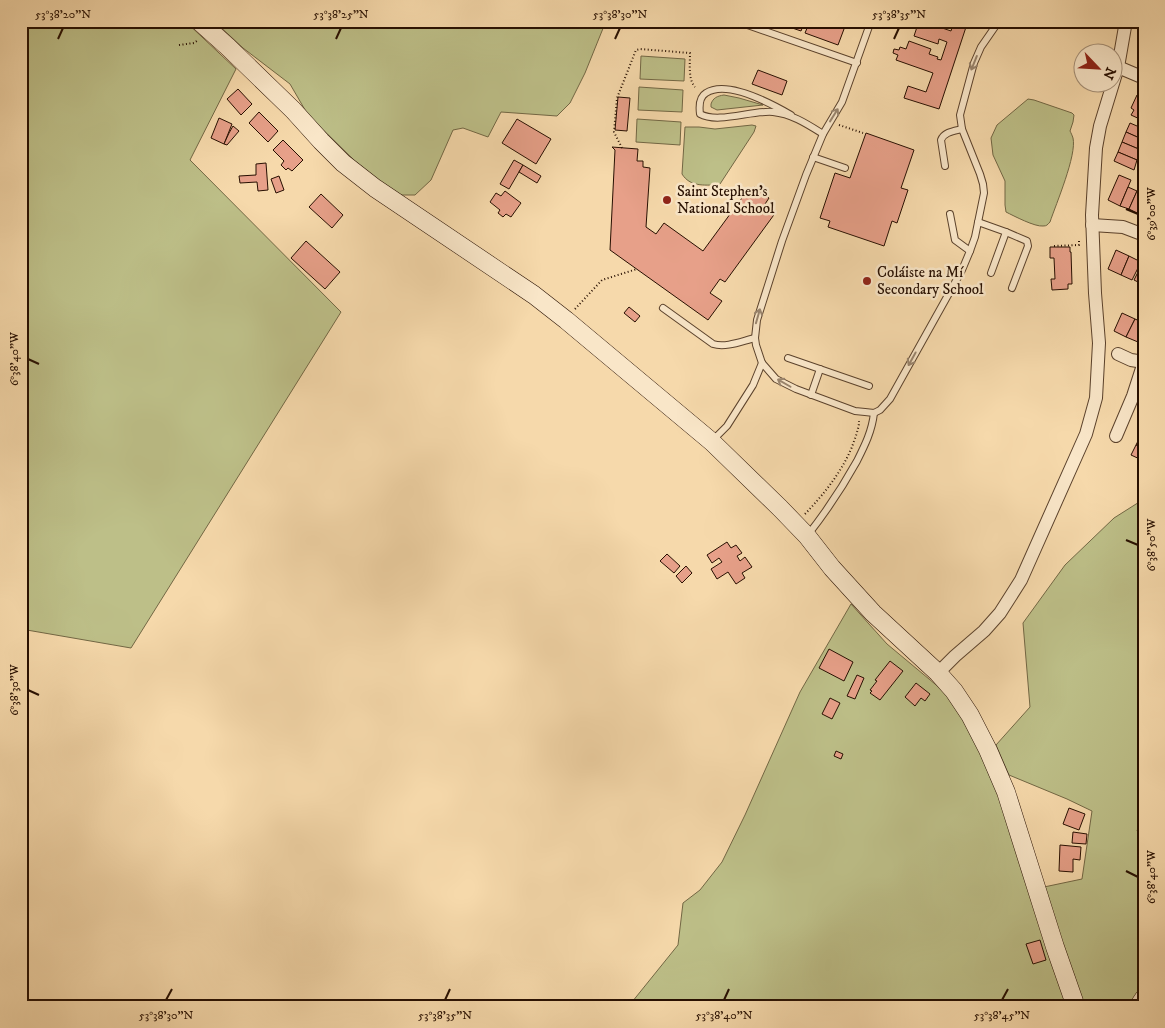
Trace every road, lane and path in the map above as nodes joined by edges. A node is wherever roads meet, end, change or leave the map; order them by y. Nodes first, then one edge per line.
1 (736, 21) edge
2 (871, 21) edge
3 (999, 21) edge
4 (1126, 21) edge
5 (205, 27) edge
6 (1122, 44) edge
7 (179, 45) dead end
8 (856, 63) junction
9 (1122, 69) edge
10 (1144, 78) edge
11 (695, 87) dead end
12 (1110, 92) edge
13 (790, 115) junction
14 (836, 124) dead end
15 (962, 129) junction
16 (862, 133) dead end
17 (822, 134) junction
18 (622, 148) dead end
19 (813, 156) junction
20 (945, 166) dead end
21 (845, 168) dead end
22 (950, 214) dead end
23 (978, 222) junction
24 (1092, 225) junction
25 (1006, 232) junction
26 (1144, 236) edge
27 (1079, 239) dead end
28 (1054, 246) dead end
29 (970, 251) junction
30 (637, 269) dead end
31 (991, 273) dead end
32 (1012, 288) dead end
33 (663, 308) dead end
34 (566, 320) junction
35 (755, 338) junction
36 (1118, 354) dead end
37 (788, 358) dead end
38 (1144, 362) edge
39 (762, 363) junction
40 (820, 369) junction
41 (869, 386) dead end
42 (811, 395) junction
43 (874, 413) junction
44 (854, 417) dead end
45 (1116, 436) dead end
46 (712, 442) junction
47 (805, 514) dead end
48 (806, 536) junction
49 (938, 673) junction
50 (1144, 998) edge
51 (1076, 1007) edge
52 (1138, 1007) edge

1 - 8 lane
2 - 8 lane
3 -> 15 lane
4 - 6 street
5 - 7 path
5 - 34 street
17 -> 8 lane
9 - 10 street
11 - 18 path
12 - 24 street
13 - 13 lane
13 - 17 lane
14 - 16 path
15 - 20 lane
15 - 23 lane
17 - 19 lane
19 - 21 lane
35 -> 19 lane
22 - 29 lane
23 - 25 lane
23 - 29 lane
24 - 26 street
24 - 49 street
25 - 31 lane
25 - 32 lane
27 - 28 path
29 -> 43 lane
30 - 34 path
33 - 35 lane
34 - 46 street
35 - 39 lane
36 - 38 street
37 - 40 lane
38 - 45 street
42 -> 39 lane
39 - 46 lane
40 - 41 lane
40 - 42 lane
42 - 43 lane
43 - 48 lane
44 - 47 path
46 - 48 street
48 - 49 street
49 - 51 street
50 - 52 street

